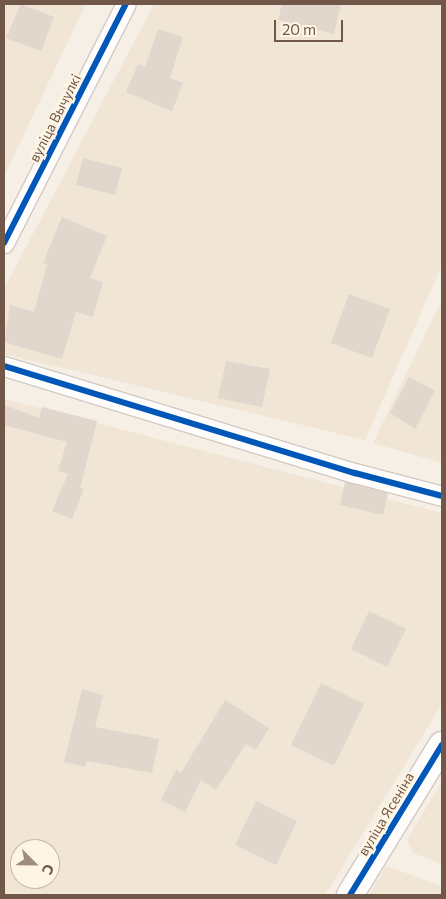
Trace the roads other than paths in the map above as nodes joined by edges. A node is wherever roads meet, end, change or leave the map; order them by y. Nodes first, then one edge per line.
1 (126, 4) edge
2 (4, 243) edge
3 (4, 366) edge
4 (442, 496) edge
5 (442, 745) edge
6 (350, 895) edge

1 - 2 street, вуліца Вычулкі
3 - 4 street
5 - 6 street, вуліца Ясеніна

